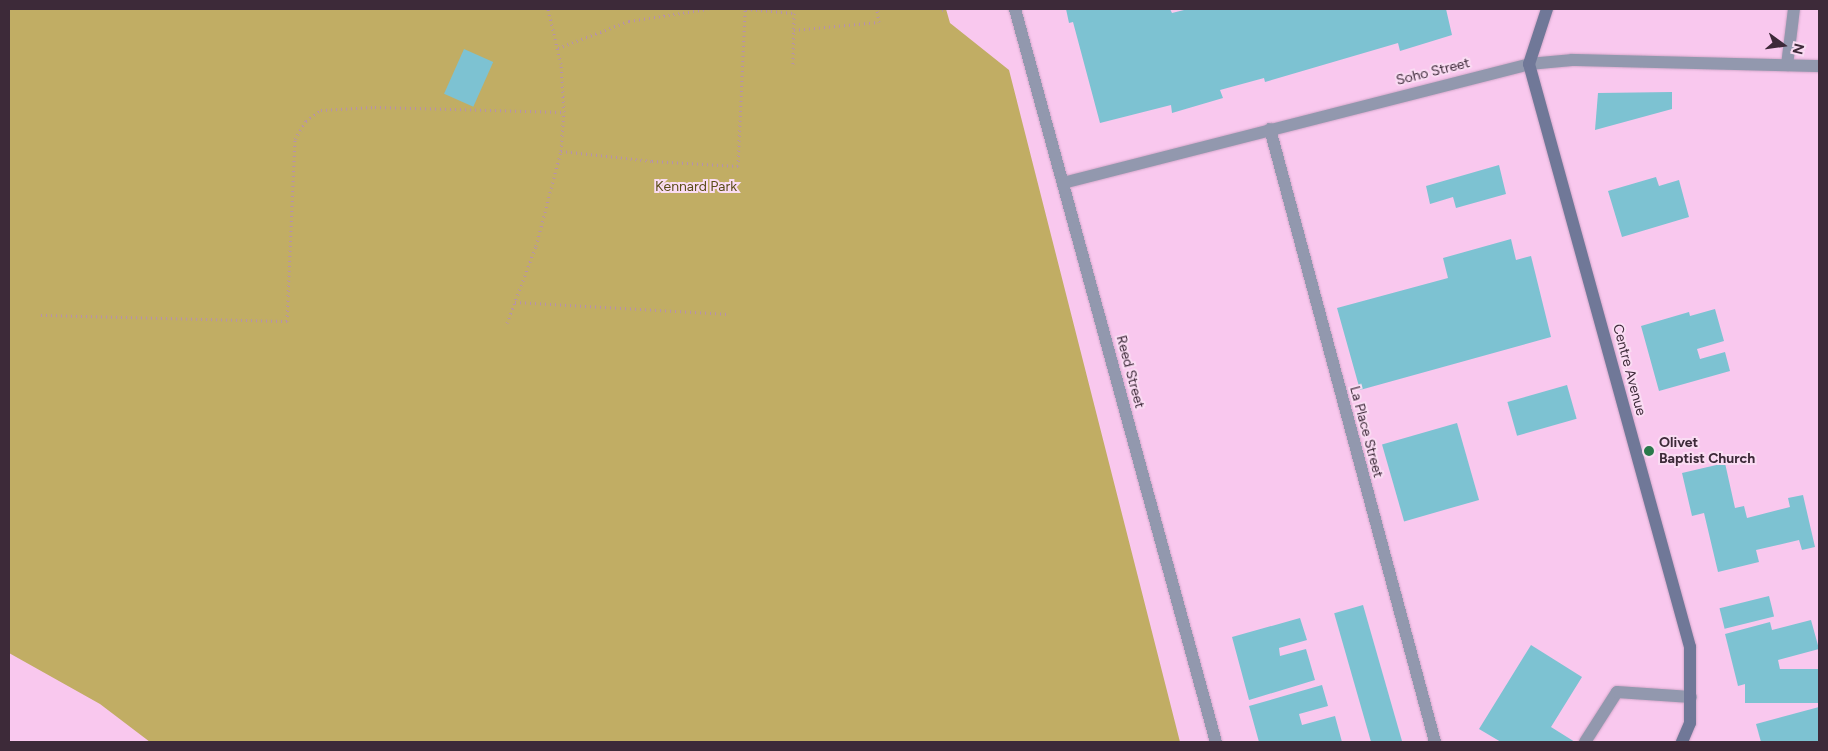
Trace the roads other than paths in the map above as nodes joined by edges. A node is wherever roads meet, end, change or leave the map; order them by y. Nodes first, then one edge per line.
1 (1016, 9) edge
2 (1547, 9) edge
3 (1794, 9) edge
4 (1529, 64) junction
5 (1787, 65) junction
6 (1819, 66) edge
7 (1270, 129) junction
8 (1063, 183) junction
9 (1692, 697) junction
10 (1216, 742) edge
11 (1435, 742) edge
12 (1585, 742) edge
13 (1682, 742) edge

1 - 8 street, Reed Street
2 - 4 main road
3 - 5 street
4 - 5 street, Soho Street
4 - 7 street, Soho Street
4 - 9 main road, Centre Avenue
5 - 6 street, Soho Street
7 - 8 street, Soho Street
7 - 11 street, La Place Street
8 - 10 street, Reed Street
9 - 12 street
9 - 13 main road, Centre Avenue

